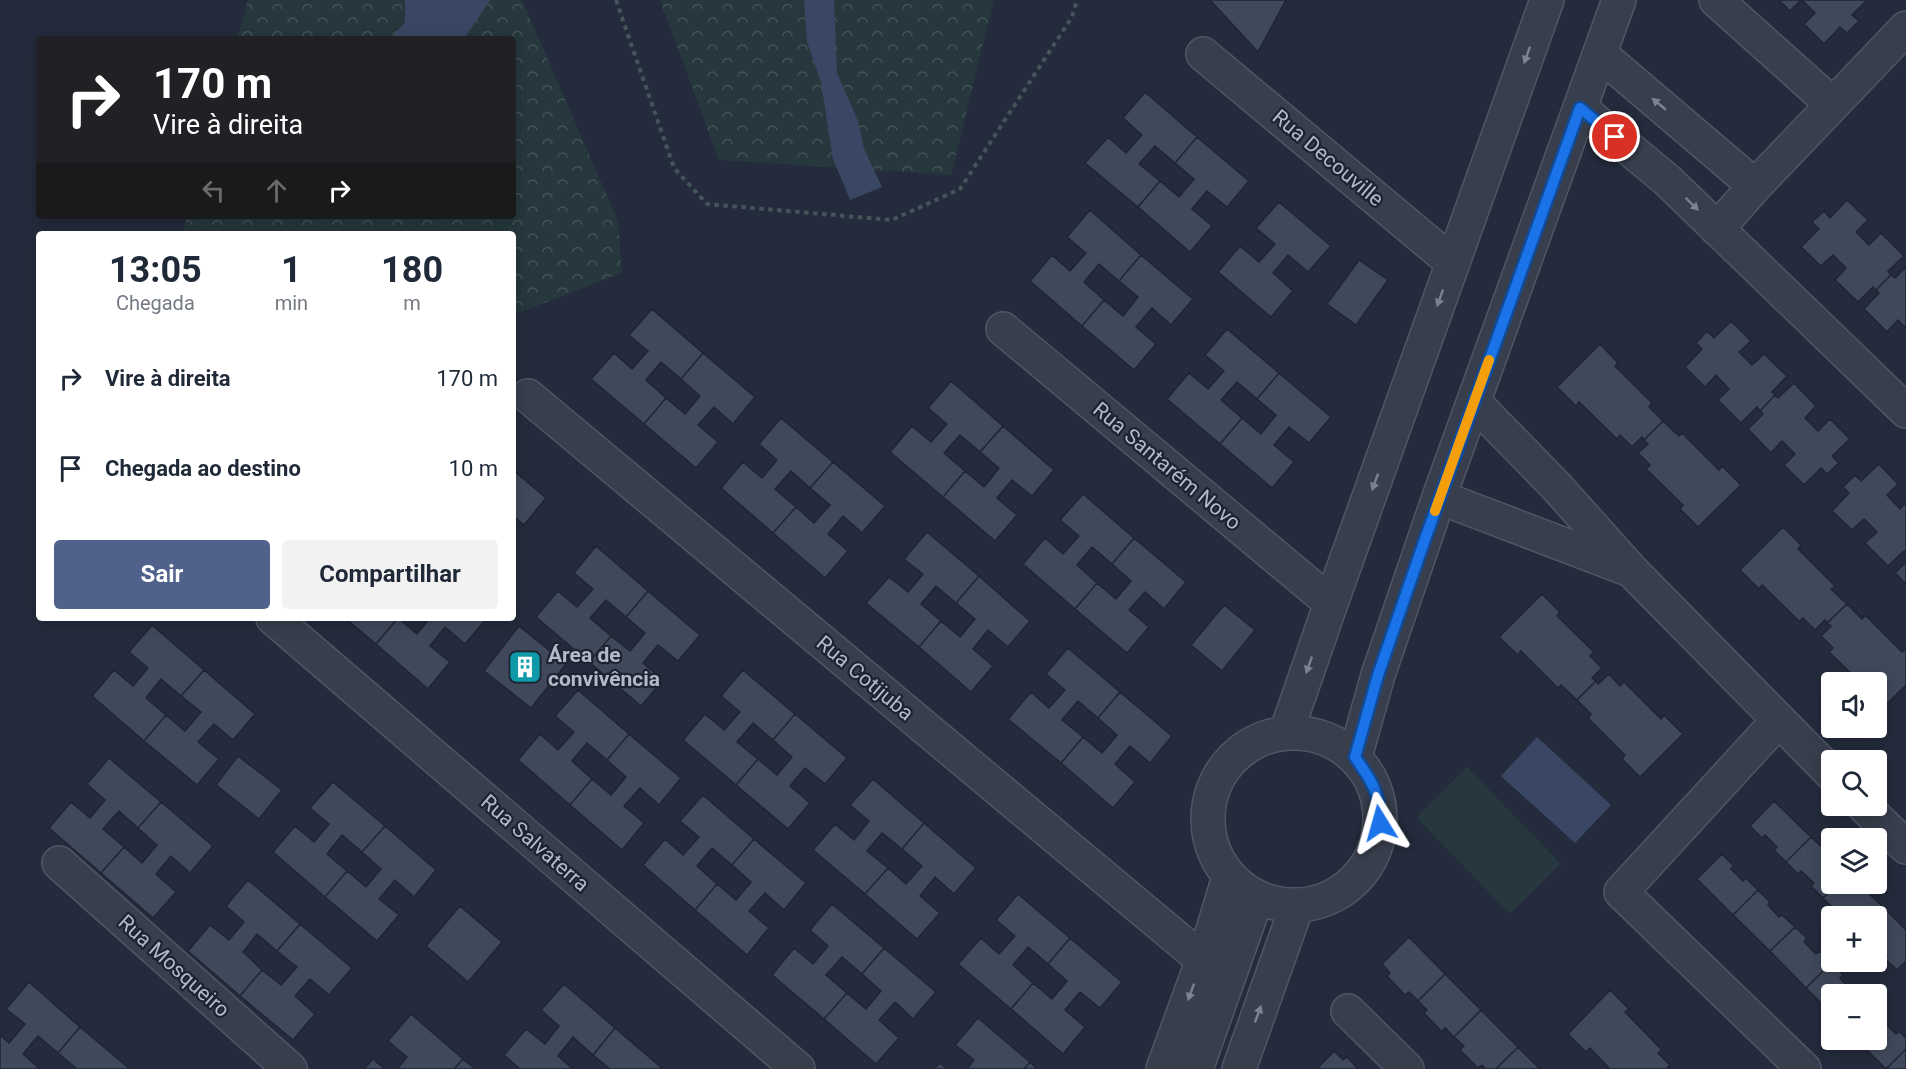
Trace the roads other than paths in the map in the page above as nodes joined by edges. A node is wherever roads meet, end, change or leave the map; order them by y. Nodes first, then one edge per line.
1 (1547, 0) edge
2 (1619, 0) edge
3 (1716, 0) edge
4 (1906, 28) edge
5 (1203, 54) dead end
6 (1600, 54) junction
7 (1832, 104) junction
8 (1580, 108) junction
9 (1755, 186) junction
10 (1717, 229) junction
11 (1453, 263) junction
12 (1003, 329) dead end
13 (528, 396) dead end
14 (1474, 402) junction
15 (1906, 411) edge
16 (1439, 497) junction
17 (1632, 571) junction
18 (1331, 603) junction
19 (276, 621) edge
20 (1778, 721) junction
21 (1287, 733) junction
22 (1355, 757) junction
23 (1821, 763) edge
24 (1874, 816) edge
25 (1906, 847) edge
26 (59, 863) dead end
27 (1229, 877) junction
28 (1257, 897) junction
29 (1297, 906) junction
30 (1203, 960) junction
31 (1348, 1011) dead end
32 (290, 1069) edge
33 (798, 1069) edge
34 (1163, 1069) edge
35 (1196, 1069) edge
36 (1239, 1069) edge
37 (1407, 1069) edge
38 (1804, 1069) edge

1 -> 11 street
2 - 6 street
3 - 7 street
4 - 7 street
5 - 11 street, Rua Decouville
6 - 8 street
9 -> 6 street
7 - 9 street
8 -> 10 street
8 - 14 street
9 - 10 street
10 - 15 street
11 -> 18 street
12 - 18 street, Rua Santarém Novo
13 - 30 street, Rua Cotijuba
14 - 16 street
14 - 17 street
16 - 17 street
16 - 22 street
17 - 20 street
18 -> 21 street
19 - 33 street, Rua Salvaterra
20 - 23 street
20 - 38 street
21 - 22 street
21 - 27 street
22 - 29 street
24 - 25 street
26 - 32 street, Rua Mosqueiro
27 - 28 street
27 - 30 street
28 - 29 street
28 - 35 street
36 -> 29 street
30 -> 34 street
31 - 37 street

